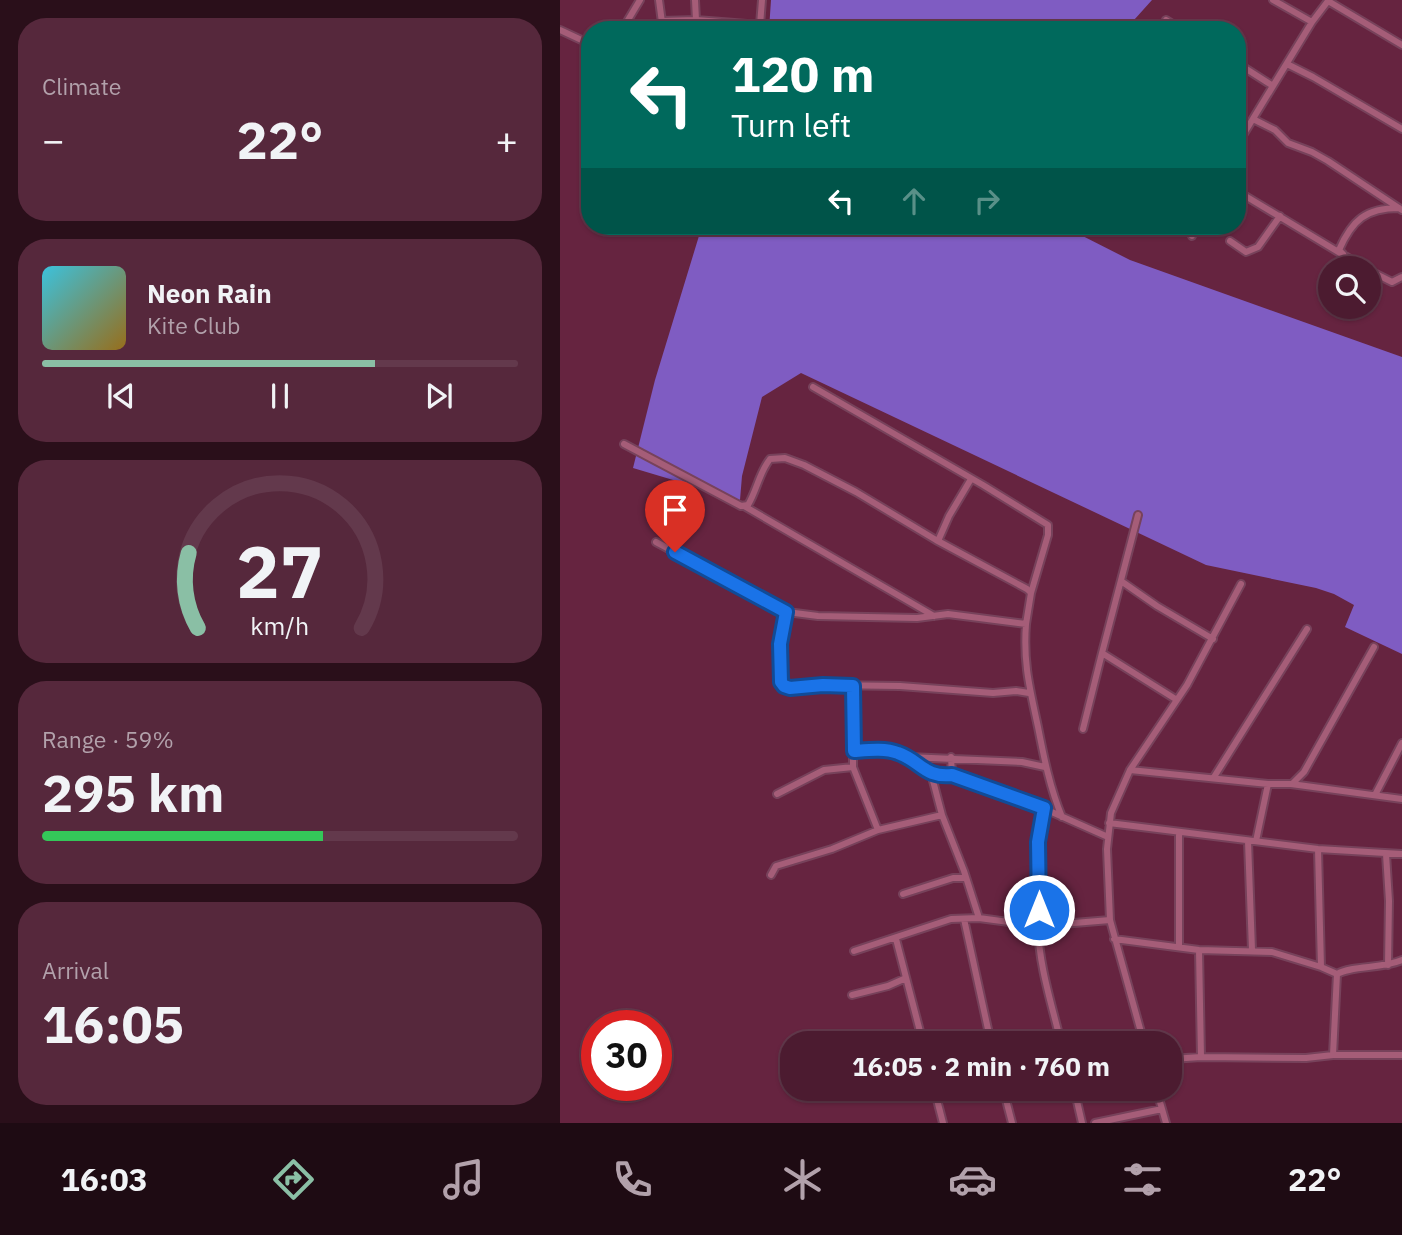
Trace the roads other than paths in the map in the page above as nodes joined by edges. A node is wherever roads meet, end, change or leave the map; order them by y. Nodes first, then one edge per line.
1 (640, 0) edge
2 (659, 0) edge
3 (695, 0) edge
4 (762, 0) edge
5 (1273, 0) edge
6 (696, 20) junction
7 (627, 21) edge
8 (662, 21) joint
9 (712, 21) edge
10 (760, 21) edge
11 (1312, 22) junction
12 (560, 30) edge
13 (581, 40) edge
14 (1402, 45) edge
15 (1287, 64) junction
16 (1246, 69) edge
17 (1273, 86) junction
18 (1252, 119) junction
19 (1246, 128) edge
20 (1402, 129) edge
21 (1246, 196) edge
22 (1400, 209) edge
23 (1280, 216) junction
24 (1230, 241) dead end
25 (1344, 256) joint
26 (1381, 276) edge
27 (1402, 277) edge
28 (813, 387) dead end
29 (624, 444) dead end
30 (971, 479) junction
31 (744, 506) junction
32 (1138, 515) dead end
33 (939, 541) junction
34 (656, 542) dead end
35 (1121, 581) junction
36 (1241, 584) dead end
37 (1031, 593) junction
38 (786, 612) junction
39 (934, 616) junction
40 (1026, 624) junction
41 (1307, 629) dead end
42 (1213, 639) junction
43 (1374, 647) dead end
44 (1102, 653) junction
45 (853, 686) junction
46 (1030, 693) junction
47 (1177, 700) junction
48 (1083, 729) dead end
49 (1402, 743) edge
50 (854, 751) junction
51 (906, 757) junction
52 (951, 757) junction
53 (853, 767) junction
54 (1045, 767) junction
55 (1130, 770) junction
56 (931, 773) junction
57 (952, 775) junction
58 (1214, 777) junction
59 (1268, 784) junction
60 (1291, 784) junction
61 (777, 794) dead end
62 (1375, 795) junction
63 (1402, 799) edge
64 (1044, 808) junction
65 (942, 815) junction
66 (1062, 817) junction
67 (1109, 823) junction
68 (878, 830) junction
69 (1179, 832) junction
70 (1108, 837) junction
71 (1248, 841) junction
72 (1256, 841) junction
73 (1318, 849) junction
74 (1386, 854) junction
75 (1402, 855) edge
76 (771, 875) dead end
77 (966, 878) junction
78 (903, 894) dead end
79 (979, 918) junction
80 (964, 919) junction
81 (1111, 920) junction
82 (1038, 926) junction
83 (896, 939) junction
84 (1114, 939) junction
85 (1179, 946) junction
86 (1199, 950) junction
87 (1252, 950) junction
88 (854, 951) dead end
89 (1402, 960) edge
90 (1388, 965) junction
91 (1321, 967) junction
92 (1337, 974) junction
93 (906, 978) junction
94 (852, 995) dead end
95 (920, 1031) edge
96 (988, 1031) edge
97 (1058, 1031) edge
98 (1141, 1031) edge
99 (1333, 1055) junction
100 (1402, 1055) edge
101 (1201, 1057) junction
102 (1182, 1058) edge
103 (937, 1101) edge
104 (1006, 1101) edge
105 (1077, 1101) edge
106 (1160, 1101) edge
107 (1162, 1108) junction
108 (943, 1123) edge
109 (1012, 1123) edge
110 (1082, 1123) edge
111 (1095, 1123) edge
112 (1166, 1123) edge

1 - 7 street
2 - 8 street
3 - 6 street
4 - 10 street
5 - 11 street
6 - 8 street
6 - 9 street
11 - 14 street
11 - 15 street
12 - 13 street
15 - 17 street
15 - 20 street
16 - 17 street
17 - 18 street
18 - 19 street
18 - 22 street
21 - 23 street
22 - 25 street
23 - 24 street
23 - 25 street
26 - 27 street
28 - 30 street
29 - 31 street
30 - 33 street
30 - 37 street
31 - 33 street
31 - 39 street
32 - 35 street
33 - 37 street
34 - 38 street
35 - 42 street
35 - 44 street
36 - 42 street
37 - 40 street
38 - 39 street
38 - 45 street
39 - 40 street
40 - 46 street
41 - 58 street
42 - 47 street
43 - 60 street
44 - 47 street
44 - 48 street
45 - 46 street
45 - 50 street
46 - 54 street
47 - 55 street
49 - 62 street
50 - 51 street
50 - 53 street
51 - 52 street
51 - 56 street
52 - 54 street
52 - 57 street
53 - 61 street
53 - 68 street
54 - 66 street
55 - 58 street
55 - 67 street
56 - 57 street
56 - 65 street
57 - 64 street
58 - 59 street
59 - 60 street
59 - 72 street
60 - 62 street
62 - 63 street
64 - 66 street
64 - 82 street
65 - 68 street
65 - 77 street
66 - 70 street
67 - 69 street
67 - 70 street
68 - 76 street
69 - 71 street
69 - 85 street
70 - 81 street
71 - 72 street
71 - 87 street
72 - 73 street
73 - 74 street
73 - 91 street
74 - 75 street
74 - 90 street
77 - 78 street
77 - 79 street
79 - 80 street
79 - 82 street
80 - 83 street
80 - 96 street
81 - 82 street
81 - 84 street
82 - 97 street
83 - 88 street
83 - 93 street
84 - 85 street
84 - 98 street
85 - 86 street
86 - 87 street
86 - 101 street
87 - 91 street
89 - 90 street
90 - 92 street
91 - 92 street
92 - 99 street
93 - 94 street
93 - 95 street
99 - 100 street
99 - 101 street
101 - 102 street
103 - 108 street
104 - 109 street
105 - 110 street
106 - 107 street
107 - 111 street
107 - 112 street

